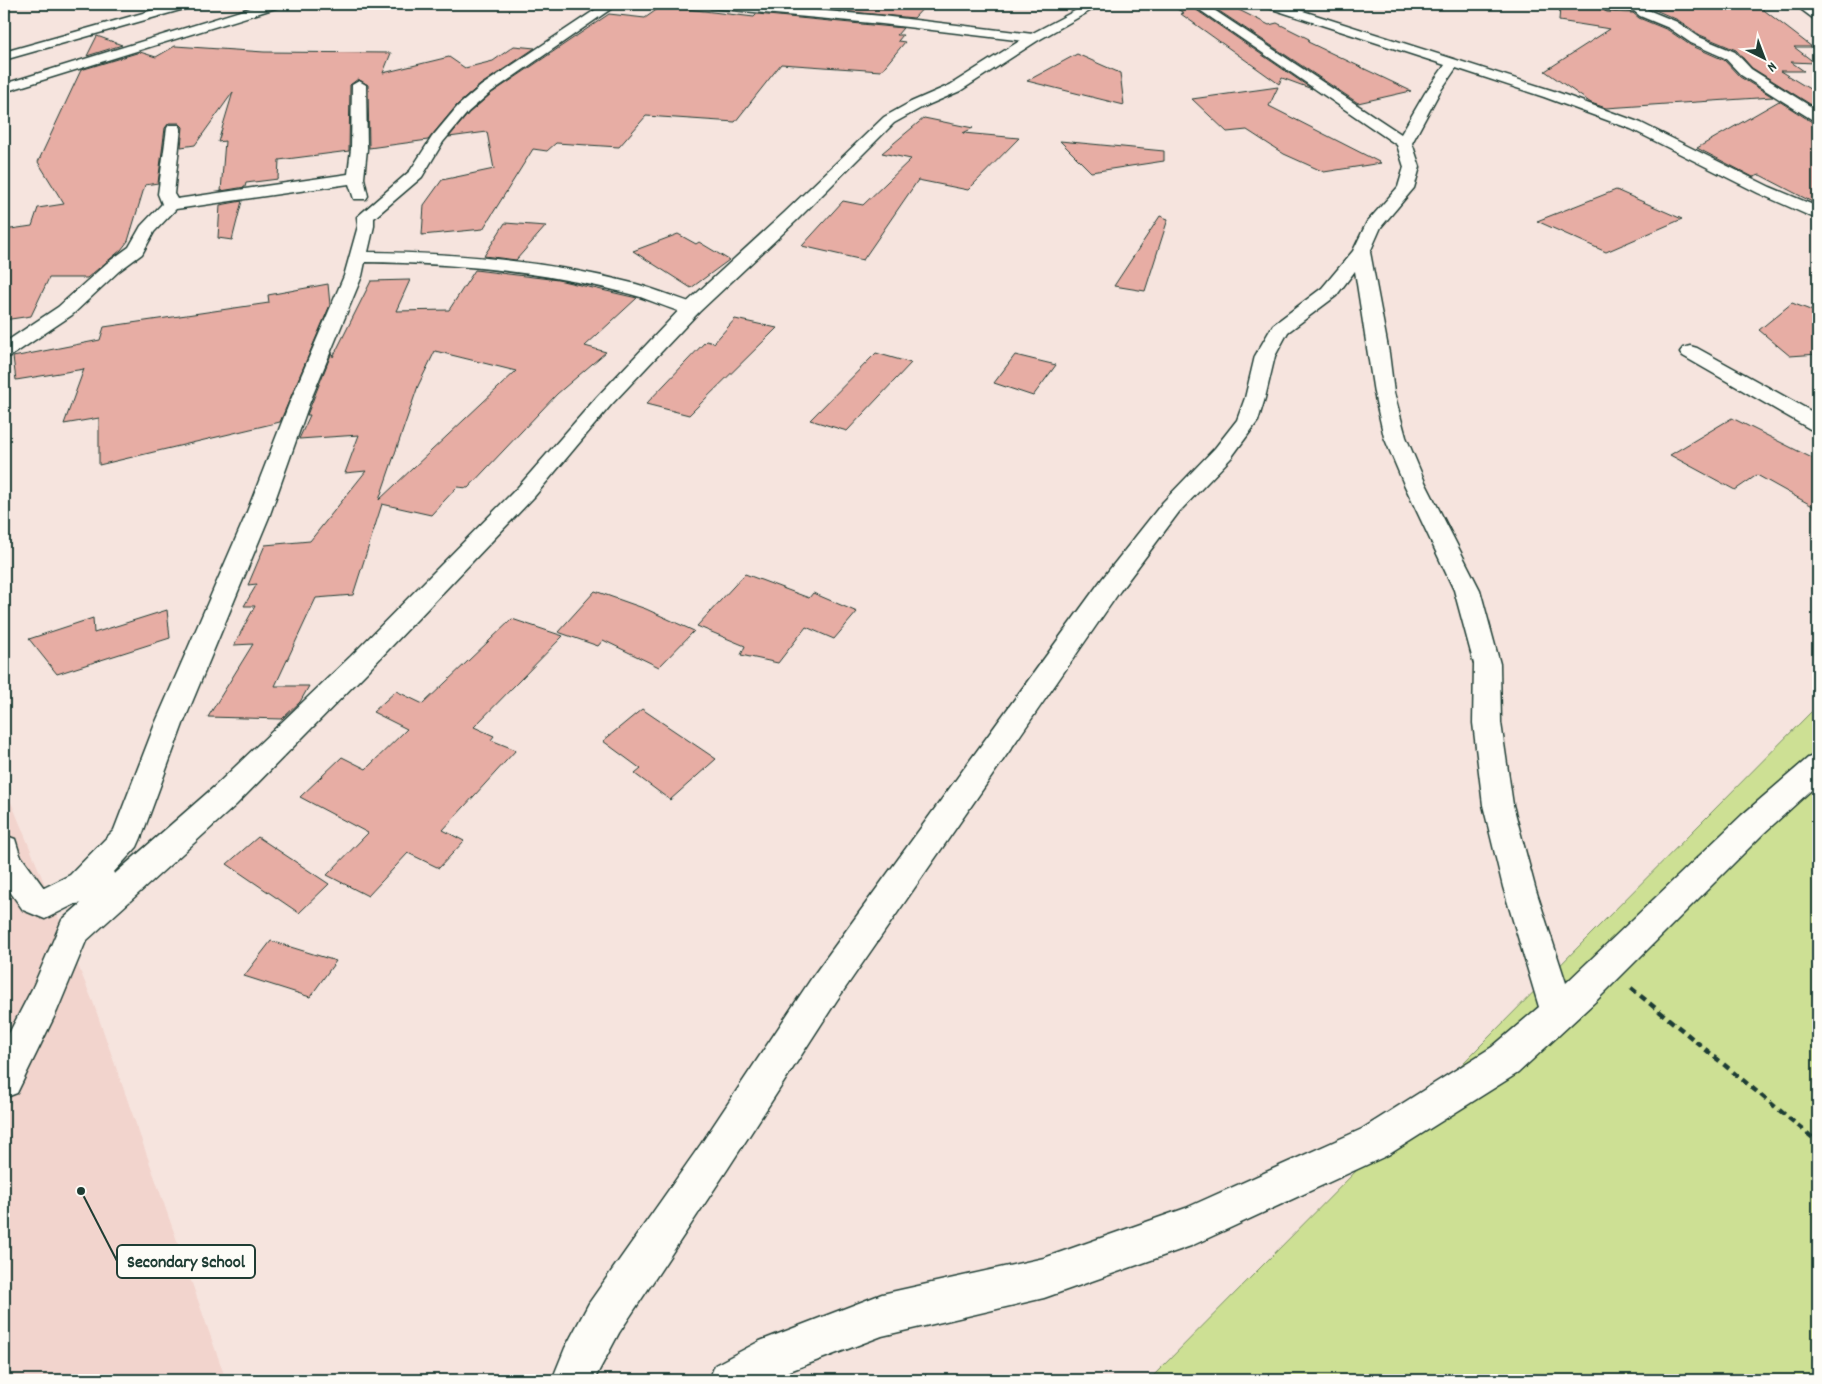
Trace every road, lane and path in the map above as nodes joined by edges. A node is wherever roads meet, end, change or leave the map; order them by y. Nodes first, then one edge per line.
1 (188, 4) edge
2 (275, 4) edge
3 (612, 4) edge
4 (710, 4) edge
5 (1096, 4) edge
6 (1197, 4) edge
7 (1270, 4) edge
8 (1600, 4) edge
9 (1800, 4) edge
10 (747, 5) edge
11 (1634, 5) edge
12 (1818, 16) edge
13 (1033, 38) junction
14 (4, 56) edge
15 (1452, 64) junction
16 (359, 85) dead end
17 (4, 88) edge
18 (1818, 116) edge
19 (174, 128) dead end
20 (1404, 143) junction
21 (356, 178) junction
22 (171, 205) junction
23 (1818, 213) edge
24 (365, 217) junction
25 (1361, 252) junction
26 (358, 257) junction
27 (691, 309) junction
28 (4, 352) edge
29 (1690, 352) dead end
30 (1818, 424) edge
31 (1818, 766) edge
32 (4, 848) edge
33 (76, 890) junction
34 (74, 931) junction
35 (1606, 968) junction
36 (1558, 1013) junction
37 (4, 1080) edge
38 (1818, 1142) edge
39 (573, 1380) edge
40 (730, 1380) edge

1 - 14 street
2 - 17 street
3 - 24 street
4 - 10 street
5 - 13 street
6 - 20 street
7 - 15 street
8 - 11 street
9 - 12 street
10 - 13 street
11 - 18 street
13 - 27 street
15 - 20 street
15 - 23 street
16 - 21 street
19 - 22 street
20 - 25 street
21 - 22 street
21 - 24 street
22 - 28 street
24 - 26 street
25 - 36 street
25 - 39 street
26 - 27 street
26 - 33 street
27 - 34 street
29 - 30 street
31 - 35 street
32 - 33 street
33 - 34 street
34 - 37 street
35 - 36 street
35 - 38 path
36 - 40 street

